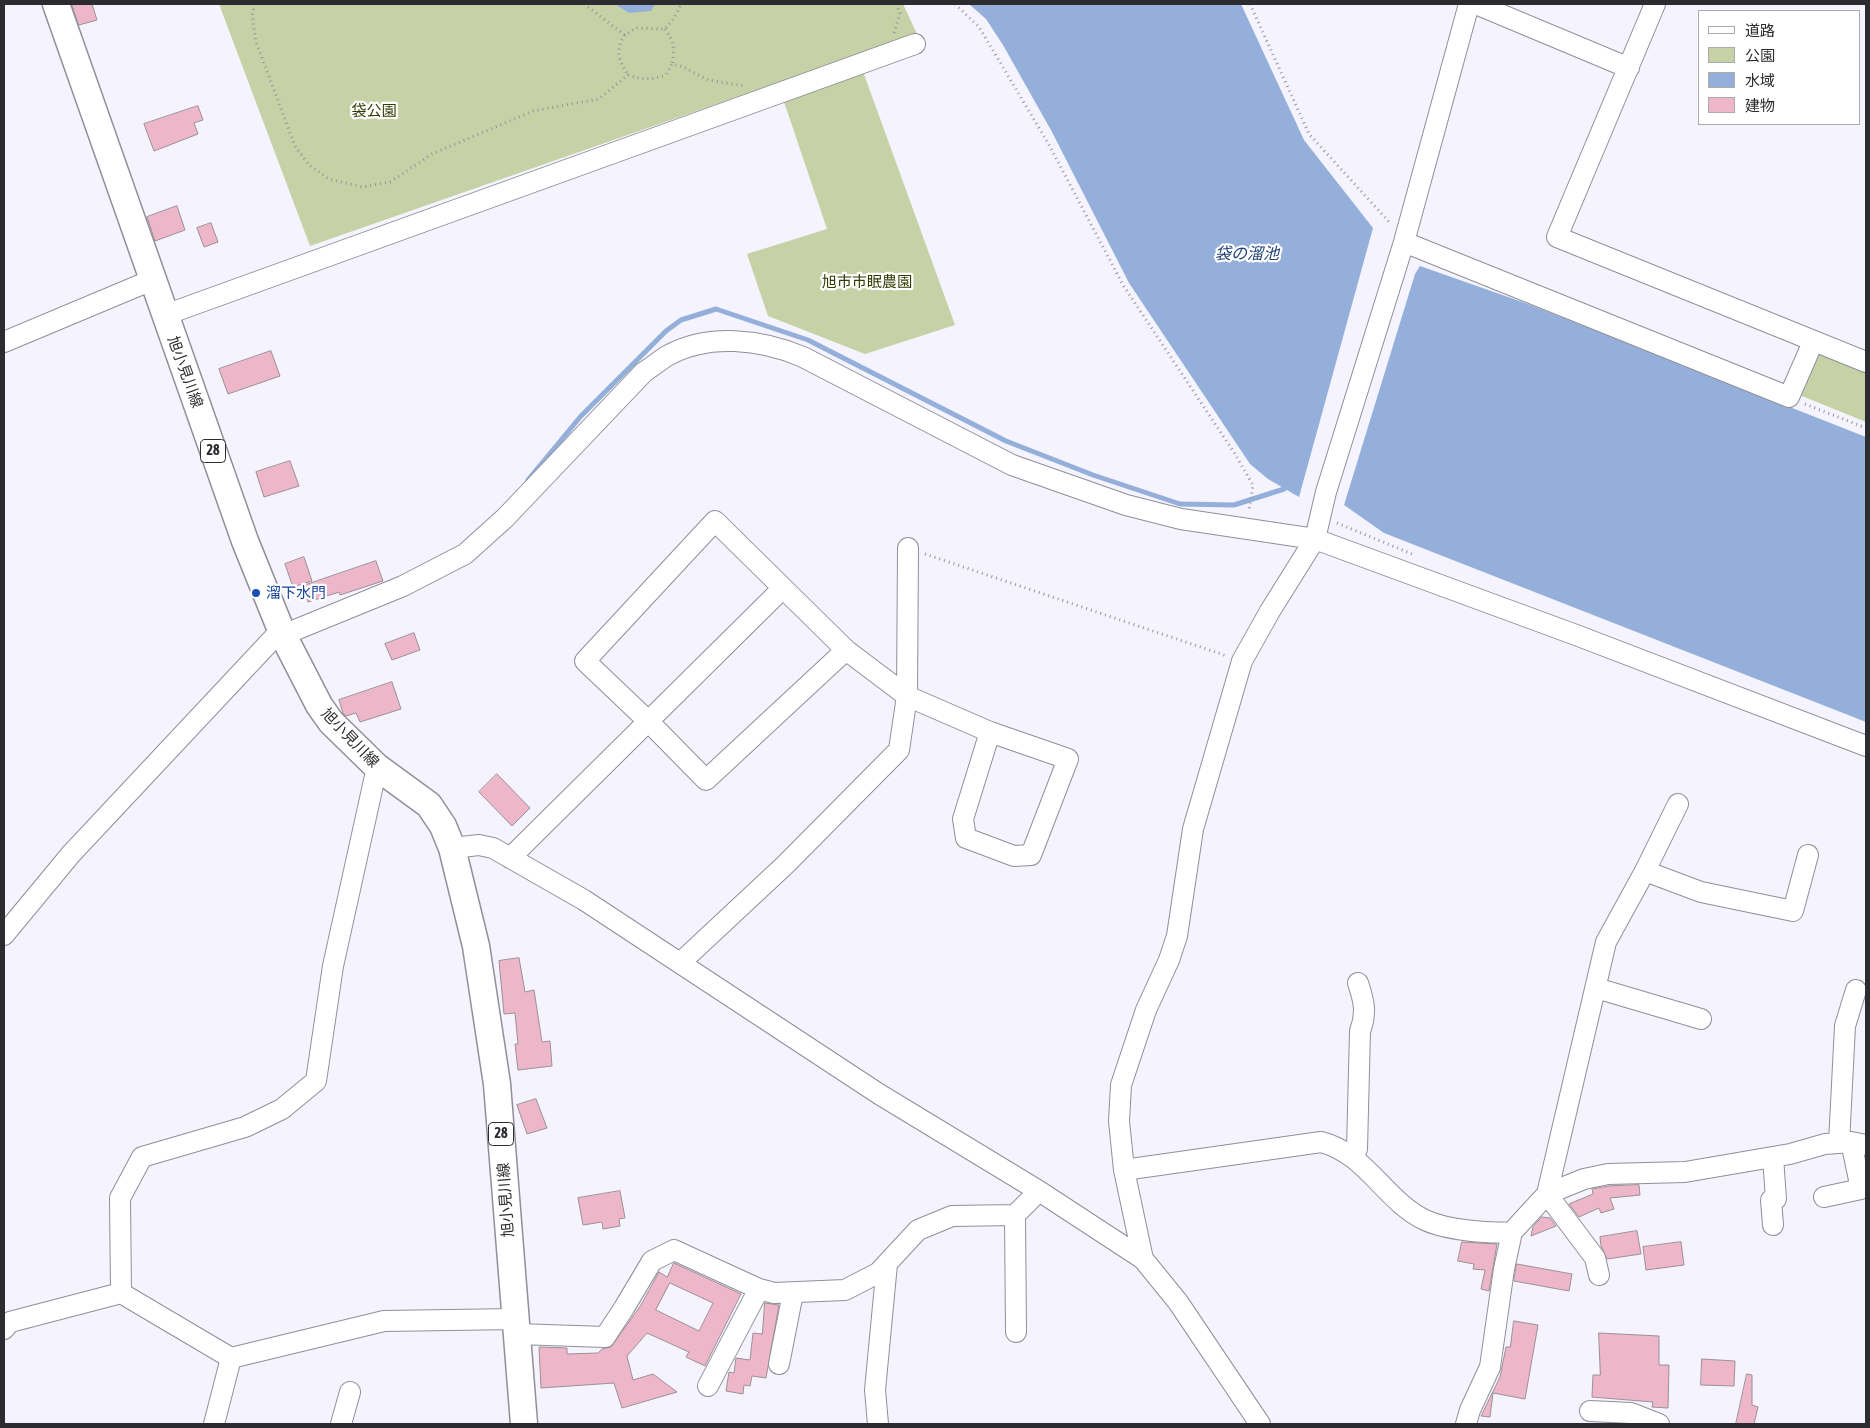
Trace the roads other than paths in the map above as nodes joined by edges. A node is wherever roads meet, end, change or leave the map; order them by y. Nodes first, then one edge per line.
1 (56, 4) edge
2 (1469, 4) edge
3 (1476, 4) edge
4 (1655, 4) edge
5 (915, 44) dead end
6 (1629, 68) junction
7 (1399, 235) junction
8 (152, 280) junction
9 (165, 315) junction
10 (4, 342) edge
11 (1813, 342) junction
12 (1866, 362) edge
13 (1316, 539) junction
14 (908, 548) road end
15 (783, 588) junction
16 (282, 633) junction
17 (846, 650) junction
18 (907, 696) junction
19 (648, 720) junction
20 (990, 732) junction
21 (1866, 746) edge
22 (377, 767) junction
23 (1678, 804) dead end
24 (452, 848) junction
25 (1808, 855) dead end
26 (510, 858) junction
27 (1645, 871) junction
28 (4, 935) edge
29 (680, 963) junction
30 (1358, 983) dead end
31 (1596, 988) junction
32 (1856, 990) dead end
33 (1700, 1019) dead end
34 (1852, 1144) edge
35 (1773, 1157) junction
36 (1353, 1158) junction
37 (1124, 1170) junction
38 (1039, 1190) junction
39 (1547, 1194) junction
40 (1824, 1197) dead end
41 (1015, 1215) junction
42 (1773, 1225) dead end
43 (1512, 1232) junction
44 (1143, 1259) junction
45 (887, 1264) junction
46 (1599, 1275) dead end
47 (759, 1289) junction
48 (121, 1293) junction
49 (793, 1293) junction
50 (516, 1326) junction
51 (4, 1329) edge
52 (1016, 1332) dead end
53 (231, 1358) junction
54 (779, 1364) dead end
55 (708, 1386) dead end
56 (350, 1392) dead end
57 (1590, 1411) dead end
58 (214, 1424) edge
59 (342, 1424) edge
60 (524, 1424) edge
61 (878, 1424) edge
62 (1260, 1424) edge
63 (1466, 1424) edge
64 (1659, 1424) edge

1 - 8 main road, 旭小見川線 / 28
2 - 7 street
3 - 6 street
4 - 6 street
5 - 9 street
6 - 11 street
7 - 11 street
7 - 13 street
8 - 9 main road, 旭小見川線 / 28
8 - 10 street
9 - 16 main road, 旭小見川線 / 28
11 - 12 street
13 - 16 street
13 - 21 street
13 - 37 street
14 - 18 street
15 - 17 street
15 - 19 street
15 - 19 street
16 - 22 main road, 旭小見川線 / 28
16 - 28 street
17 - 18 street
17 - 19 street
18 - 20 street
18 - 29 street
19 - 26 street
20 - 20 street
22 - 24 main road, 旭小見川線 / 28
22 - 48 street
23 - 27 street
24 - 26 street
24 - 50 main road, 旭小見川線 / 28
25 - 27 street
26 - 29 street
27 - 31 street
29 - 38 street
30 - 36 street
31 - 33 street
31 - 39 street
32 - 34 street
34 - 35 street
34 - 40 street
35 - 39 street
35 - 42 street
36 - 37 street
36 - 43 street
37 - 44 street
38 - 41 street
38 - 44 street
39 - 43 street
39 - 46 street
41 - 45 street
41 - 52 street
43 - 63 street
44 - 62 street
45 - 49 street
45 - 61 street
47 - 49 street
47 - 50 street
47 - 55 street
48 - 51 street
48 - 53 street
49 - 54 street
50 - 53 street
50 - 60 main road, 旭小見川線 / 28
53 - 58 street
56 - 59 street
57 - 64 street

